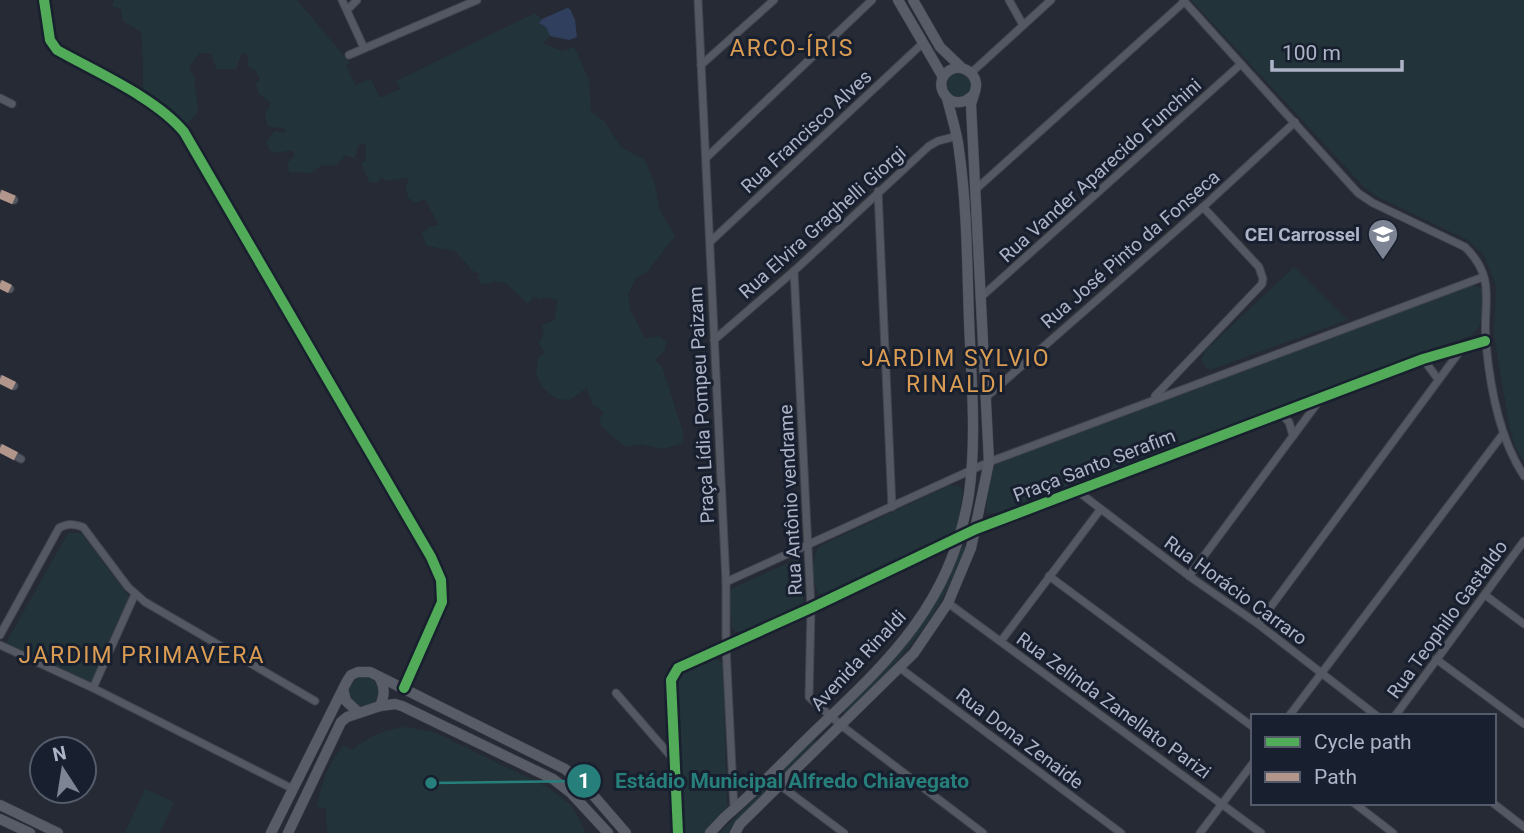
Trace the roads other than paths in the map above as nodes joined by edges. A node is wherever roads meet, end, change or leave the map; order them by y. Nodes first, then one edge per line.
1 (44, 0) edge
2 (342, 0) edge
3 (357, 0) edge
4 (477, 0) edge
5 (698, 0) edge
6 (774, 0) edge
7 (872, 0) edge
8 (898, 0) edge
9 (913, 0) edge
10 (1009, 0) edge
11 (1051, 0) edge
12 (1183, 1) edge
13 (347, 10) junction
14 (1023, 25) junction
15 (923, 43) junction
16 (364, 48) junction
17 (349, 55) dead end
18 (1241, 64) junction
19 (701, 65) junction
20 (967, 71) junction
21 (943, 77) junction
22 (973, 95) junction
23 (0, 98) edge
24 (947, 98) junction
25 (12, 104) dead end
26 (1295, 122) junction
27 (957, 136) junction
28 (706, 158) junction
29 (975, 190) junction
30 (878, 191) junction
31 (0, 194) edge
32 (14, 200) dead end
33 (1203, 207) junction
34 (710, 242) junction
35 (794, 271) junction
36 (1483, 277) junction
37 (0, 285) edge
38 (10, 289) dead end
39 (980, 299) junction
40 (713, 340) junction
41 (1485, 341) junction
42 (1463, 347) junction
43 (1423, 359) junction
44 (0, 379) edge
45 (1438, 379) junction
46 (14, 386) dead end
47 (1322, 397) junction
48 (985, 398) junction
49 (1152, 399) junction
50 (1281, 414) junction
51 (1503, 434) junction
52 (1293, 436) junction
53 (0, 448) edge
54 (21, 459) dead end
55 (989, 462) junction
56 (972, 471) junction
57 (1524, 476) edge
58 (1076, 490) junction
59 (892, 507) junction
60 (1100, 510) junction
61 (976, 528) junction
62 (959, 538) junction
63 (1524, 541) edge
64 (808, 546) junction
65 (1049, 576) junction
66 (1189, 576) junction
67 (726, 582) junction
68 (135, 594) junction
69 (1485, 595) junction
70 (948, 603) junction
71 (811, 608) junction
72 (1258, 624) junction
73 (1524, 624) edge
74 (0, 635) edge
75 (1000, 641) junction
76 (0, 645) edge
77 (726, 647) junction
78 (1436, 659) junction
79 (900, 668) junction
80 (1322, 673) junction
81 (379, 676) junction
82 (93, 688) junction
83 (343, 688) junction
84 (404, 688) junction
85 (616, 693) dead end
86 (315, 701) dead end
87 (380, 706) junction
88 (359, 713) junction
89 (1291, 714) edge
90 (1374, 714) edge
91 (1396, 714) edge
92 (831, 717) junction
93 (1524, 724) edge
94 (842, 726) junction
95 (1251, 726) edge
96 (676, 762) junction
97 (1251, 766) edge
98 (781, 786) junction
99 (293, 789) junction
100 (1222, 803) junction
101 (0, 805) edge
102 (1357, 805) edge
103 (1496, 805) edge
104 (734, 809) junction
105 (0, 819) edge
106 (1524, 827) edge
107 (30, 833) edge
108 (58, 833) edge
109 (271, 833) edge
110 (288, 833) edge
111 (608, 833) edge
112 (626, 833) edge
113 (678, 833) edge
114 (710, 833) edge
115 (735, 833) edge
116 (844, 833) edge
117 (983, 833) edge
118 (1121, 833) edge
119 (1200, 833) edge
120 (1261, 833) edge
121 (1393, 833) edge

1 - 84 street
2 - 13 street
3 - 13 street
4 - 16 street
5 - 19 street, Praça Lídia Pompeu Paizam
6 - 19 street
7 - 28 street
8 - 15 main road
9 - 20 main road
10 - 14 street
11 - 14 street
12 - 18 street
12 - 29 street
13 - 16 street
14 - 20 street
15 - 21 main road
15 - 34 street, Rua Francisco Alves
16 - 17 street
18 - 26 street
18 - 39 street, Rua Vander Aparecido Funchini
19 - 28 street, Praça Lídia Pompeu Paizam
20 - 21 main road
20 - 22 main road
21 - 24 main road
22 - 24 main road
22 - 29 main road, Avenida Rinaldi
23 - 25 street
24 - 27 main road, Avenida Rinaldi
26 - 33 street, Rua José Pinto da Fonseca
26 - 36 street
27 - 30 street, Rua Elvira Graghelli Giorgi
27 - 56 main road, Avenida Rinaldi
28 - 34 street, Praça Lídia Pompeu Paizam
29 - 39 main road, Avenida Rinaldi
30 - 35 street, Rua Elvira Graghelli Giorgi
30 - 59 street
31 - 32 street
33 - 48 street, Rua José Pinto da Fonseca
33 - 49 street
34 - 40 street, Praça Lídia Pompeu Paizam
35 - 40 street, Rua Elvira Graghelli Giorgi
35 - 64 street, Rua Antônio vendrame
36 - 41 street
36 - 49 street
37 - 38 street
39 - 48 main road, Avenida Rinaldi
40 - 67 street, Praça Lídia Pompeu Paizam
41 - 42 street, Praça Santo Serafim
41 - 51 street
42 - 43 street, Praça Santo Serafim
42 - 45 street
43 - 45 street
43 - 47 street, Praça Santo Serafim
44 - 46 street
45 - 72 street
47 - 50 street, Praça Santo Serafim
47 - 52 street
48 - 55 main road, Avenida Rinaldi
49 - 55 street
50 - 52 street
50 - 58 street, Praça Santo Serafim
51 - 57 street
51 - 80 street
52 - 66 street
53 - 54 street
55 - 56 street
55 - 61 main road, Avenida Rinaldi
56 - 59 street
56 - 62 main road, Avenida Rinaldi
58 - 60 street, Rua Horácio Carraro
58 - 61 street, Praça Santo Serafim
59 - 64 street
60 - 65 street
60 - 66 street, Rua Horácio Carraro
61 - 62 street, Praça Santo Serafim
61 - 70 main road, Avenida Rinaldi
62 - 71 street, Praça Santo Serafim
62 - 92 main road, Avenida Rinaldi
63 - 69 street, Rua Teophilo Gastaldo
64 - 67 street
64 - 71 street, Rua Antônio vendrame
65 - 75 street
65 - 95 street
66 - 72 street, Rua Horácio Carraro
67 - 77 street, Praça Lídia Pompeu Paizam
68 - 74 street
68 - 82 street
68 - 86 street
69 - 73 street
69 - 78 street, Rua Teophilo Gastaldo
70 - 75 street, Rua Zelinda Zanellato Parizi
70 - 79 main road, Avenida Rinaldi
71 - 77 street, Praça Santo Serafim
71 - 92 street, Rua Antônio vendrame
72 - 80 street, Rua Horácio Carraro
75 - 100 street, Rua Zelinda Zanellato Parizi
76 - 82 street
77 - 96 street, Praça Santo Serafim
77 - 104 street, Praça Lídia Pompeu Paizam
78 - 91 street, Rua Teophilo Gastaldo
78 - 93 street
79 - 94 main road, Avenida Rinaldi
79 - 118 street, Rua Dona Zenaide
80 - 89 street
80 - 90 street, Rua Horácio Carraro
81 - 83 main road
81 - 84 main road
81 - 87 main road
82 - 99 street
83 - 88 main road
83 - 99 main road
84 - 112 main road
85 - 96 street
87 - 88 main road
87 - 111 main road
88 - 110 main road
92 - 94 street, Rua Antônio vendrame
92 - 104 main road, Avenida Rinaldi
94 - 98 main road, Avenida Rinaldi
94 - 117 street, Rua Antônio vendrame
96 - 113 street
97 - 100 street
98 - 115 main road, Avenida Rinaldi
98 - 116 street
99 - 109 main road
100 - 119 street
100 - 120 street, Rua Zelinda Zanellato Parizi
101 - 108 main road
102 - 121 street
103 - 106 street
104 - 114 main road, Avenida Rinaldi
105 - 107 main road

